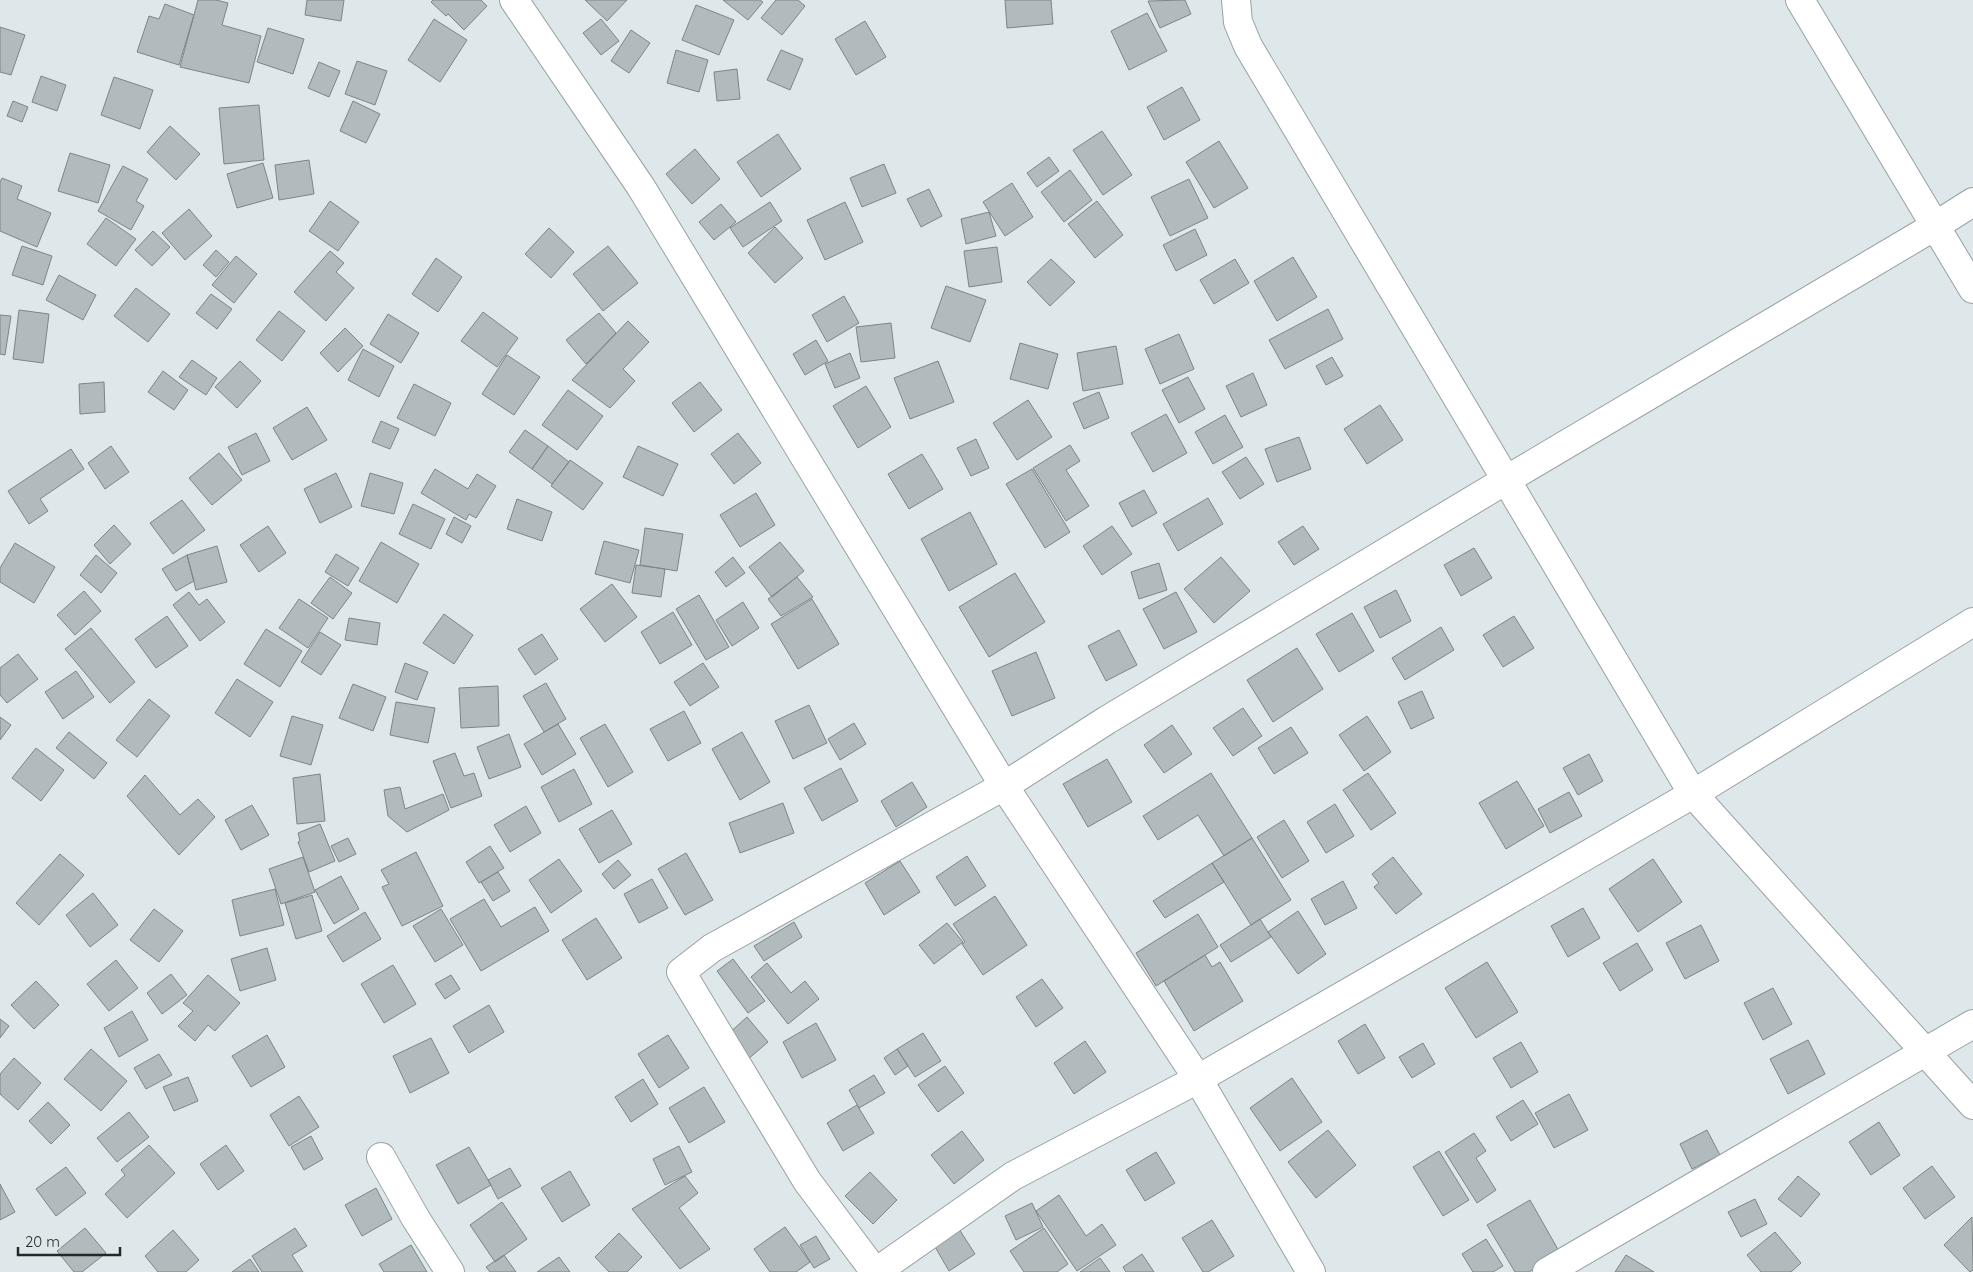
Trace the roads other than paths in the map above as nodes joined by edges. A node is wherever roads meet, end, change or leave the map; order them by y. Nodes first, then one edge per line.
1 (514, 0) edge
2 (1236, 0) edge
3 (1800, 0) edge
4 (1973, 202) edge
5 (1935, 226) junction
6 (1973, 288) edge
7 (1506, 480) junction
8 (1973, 622) edge
9 (1004, 786) junction
10 (1693, 794) junction
11 (1973, 1024) edge
12 (1925, 1052) junction
13 (1198, 1078) junction
14 (1973, 1105) edge
15 (381, 1157) dead end
16 (450, 1272) edge
17 (875, 1272) edge
18 (1311, 1272) edge
19 (1547, 1272) edge

1 - 9 street
2 - 7 street
3 - 5 street
4 - 5 street
5 - 6 street
5 - 7 street
7 - 9 street
7 - 10 street
8 - 10 street
9 - 13 street
9 - 17 street
10 - 12 street
10 - 13 street
11 - 12 street
12 - 14 street
12 - 19 street
13 - 17 street
13 - 18 street
15 - 16 street

